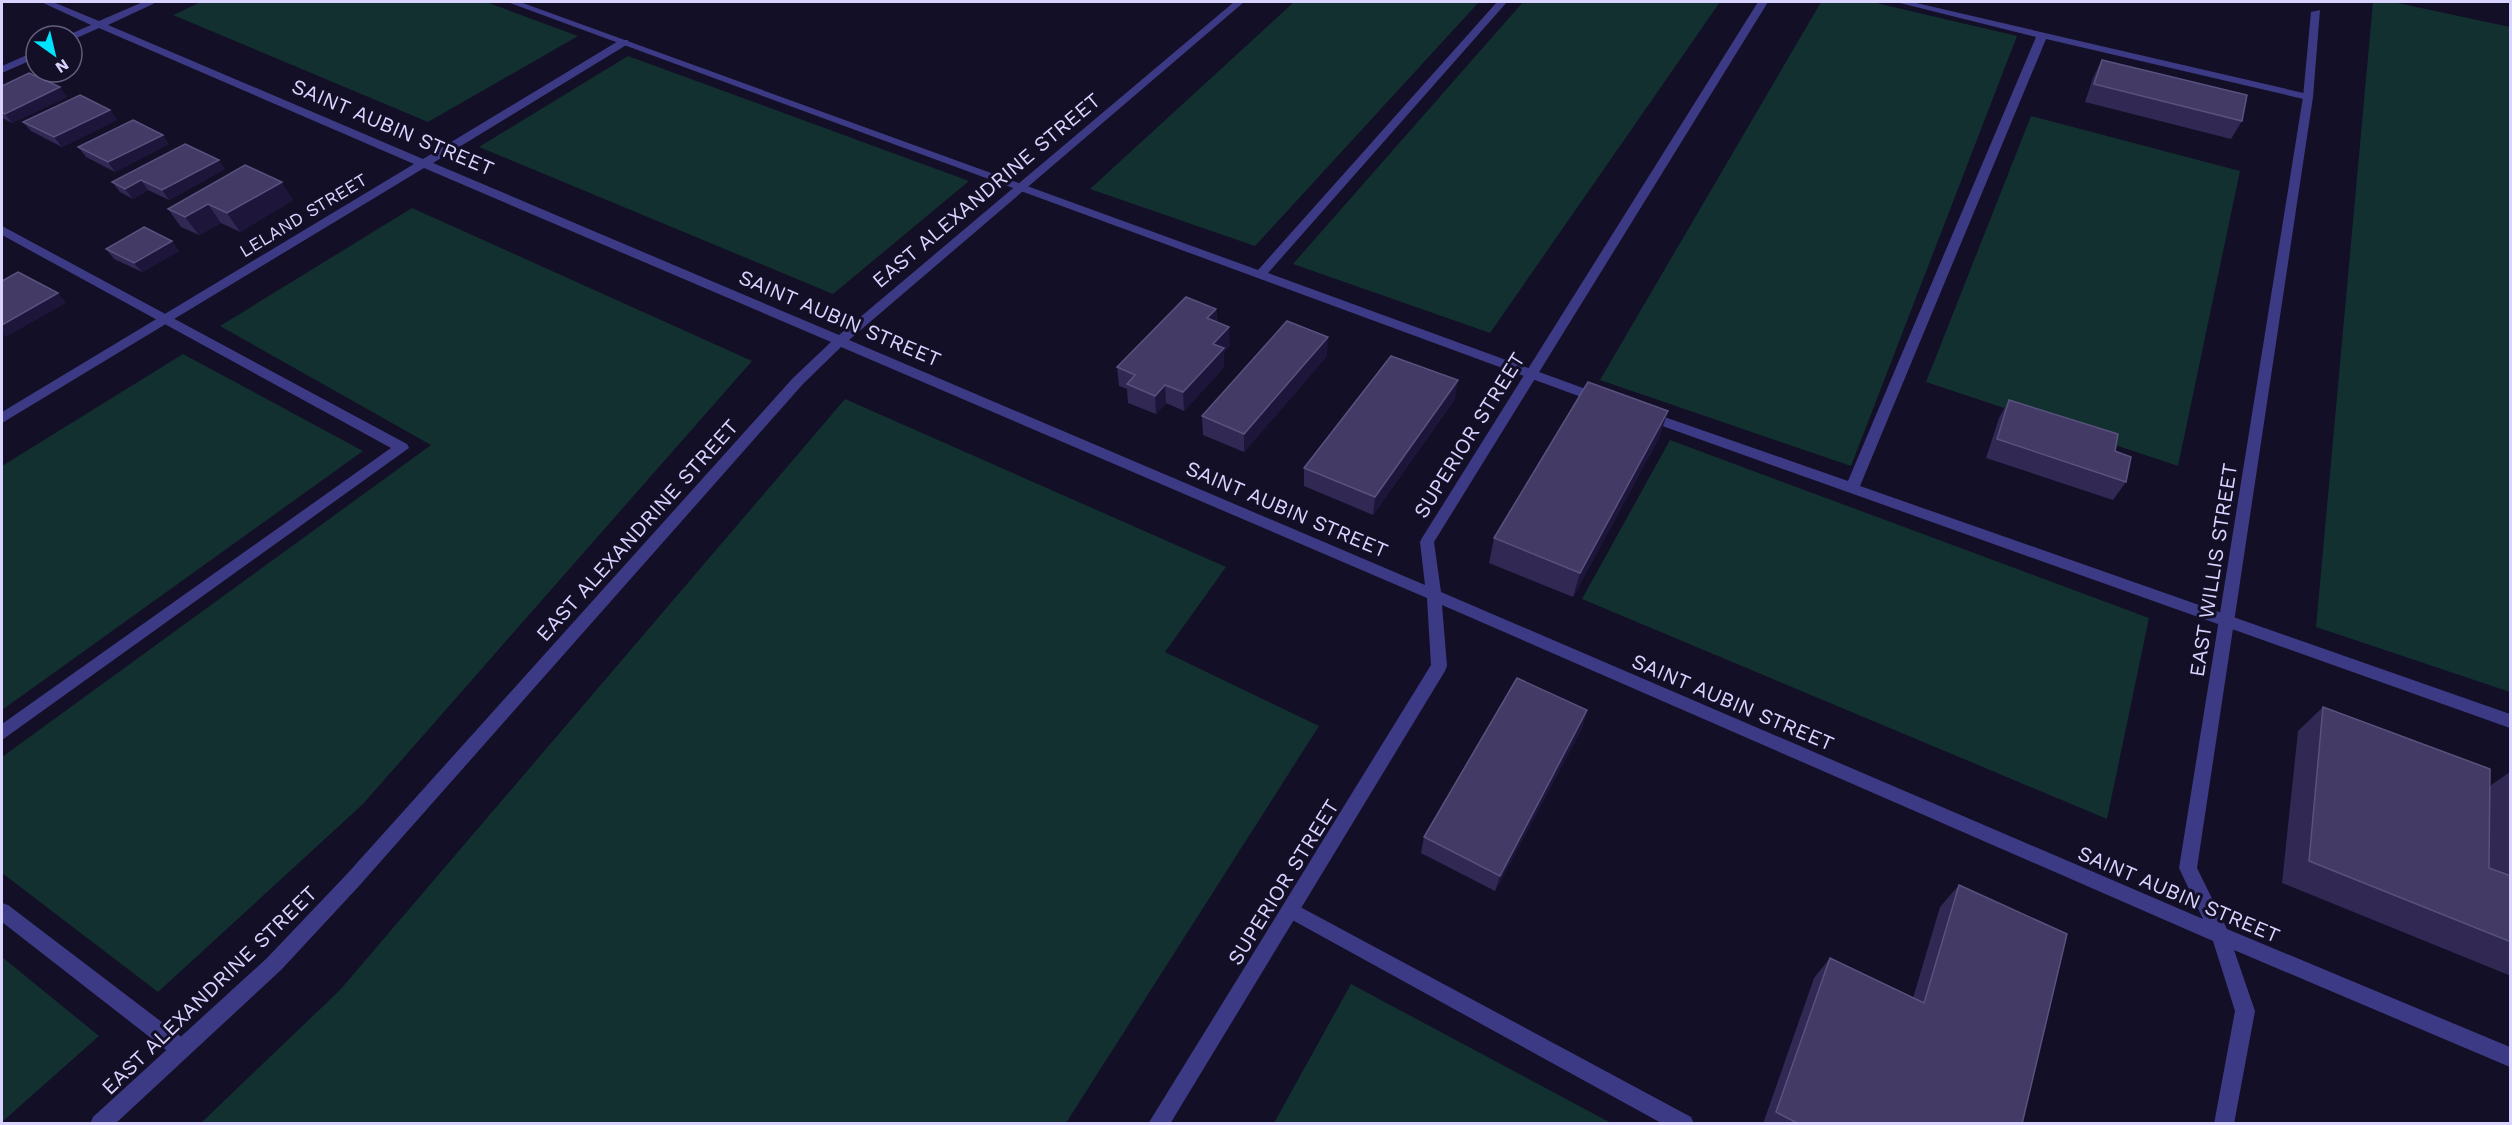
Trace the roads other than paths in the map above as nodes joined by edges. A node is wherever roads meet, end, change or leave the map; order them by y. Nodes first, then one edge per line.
1 (46, 2) edge
2 (150, 2) edge
3 (512, 2) edge
4 (1239, 2) edge
5 (1502, 2) edge
6 (1763, 2) edge
7 (1901, 2) edge
8 (2316, 12) dead end
9 (100, 24) junction
10 (84, 31) edge
11 (2042, 34) junction
12 (624, 42) junction
13 (24, 60) edge
14 (2, 70) edge
15 (2308, 97) junction
16 (424, 163) junction
17 (1022, 187) junction
18 (2, 231) edge
19 (1260, 275) junction
20 (166, 319) junction
21 (840, 341) junction
22 (1531, 374) junction
23 (1608, 402) edge
24 (1630, 410) edge
25 (2, 418) edge
26 (1852, 488) junction
27 (1434, 595) junction
28 (2227, 622) junction
29 (2511, 721) edge
30 (2, 733) edge
31 (1291, 910) junction
32 (2, 911) edge
33 (2220, 935) junction
34 (181, 1049) junction
35 (2511, 1057) edge
36 (100, 1124) edge
37 (1158, 1124) edge
38 (1684, 1124) edge
39 (2224, 1124) edge

1 - 9 street, SAINT AUBIN STREET
2 - 9 street
3 - 12 street
4 - 17 street, EAST ALEXANDRINE STREET
5 - 19 street
6 - 22 street, SUPERIOR STREET
7 - 11 street
8 - 15 street, EAST WILLIS STREET
9 - 10 street
9 - 16 street, SAINT AUBIN STREET
11 - 15 street
11 - 26 street
12 - 16 street, LELAND STREET
12 - 17 street
13 - 14 street
15 - 28 street, EAST WILLIS STREET
16 - 20 street, LELAND STREET
16 - 21 street, SAINT AUBIN STREET
17 - 19 street
17 - 21 street, EAST ALEXANDRINE STREET
18 - 20 street
19 - 22 street
20 - 25 street, LELAND STREET
20 - 30 street
21 - 27 street, SAINT AUBIN STREET
21 - 34 street, EAST ALEXANDRINE STREET
22 - 23 street
22 - 27 street, SUPERIOR STREET
24 - 26 street
26 - 28 street
27 - 31 street, SUPERIOR STREET
27 - 33 street, SAINT AUBIN STREET
28 - 29 street
28 - 33 street, EAST WILLIS STREET
31 - 37 street, SUPERIOR STREET
31 - 38 street
32 - 34 street
33 - 35 street, SAINT AUBIN STREET
33 - 39 street, EAST WILLIS STREET
34 - 36 street, EAST ALEXANDRINE STREET

